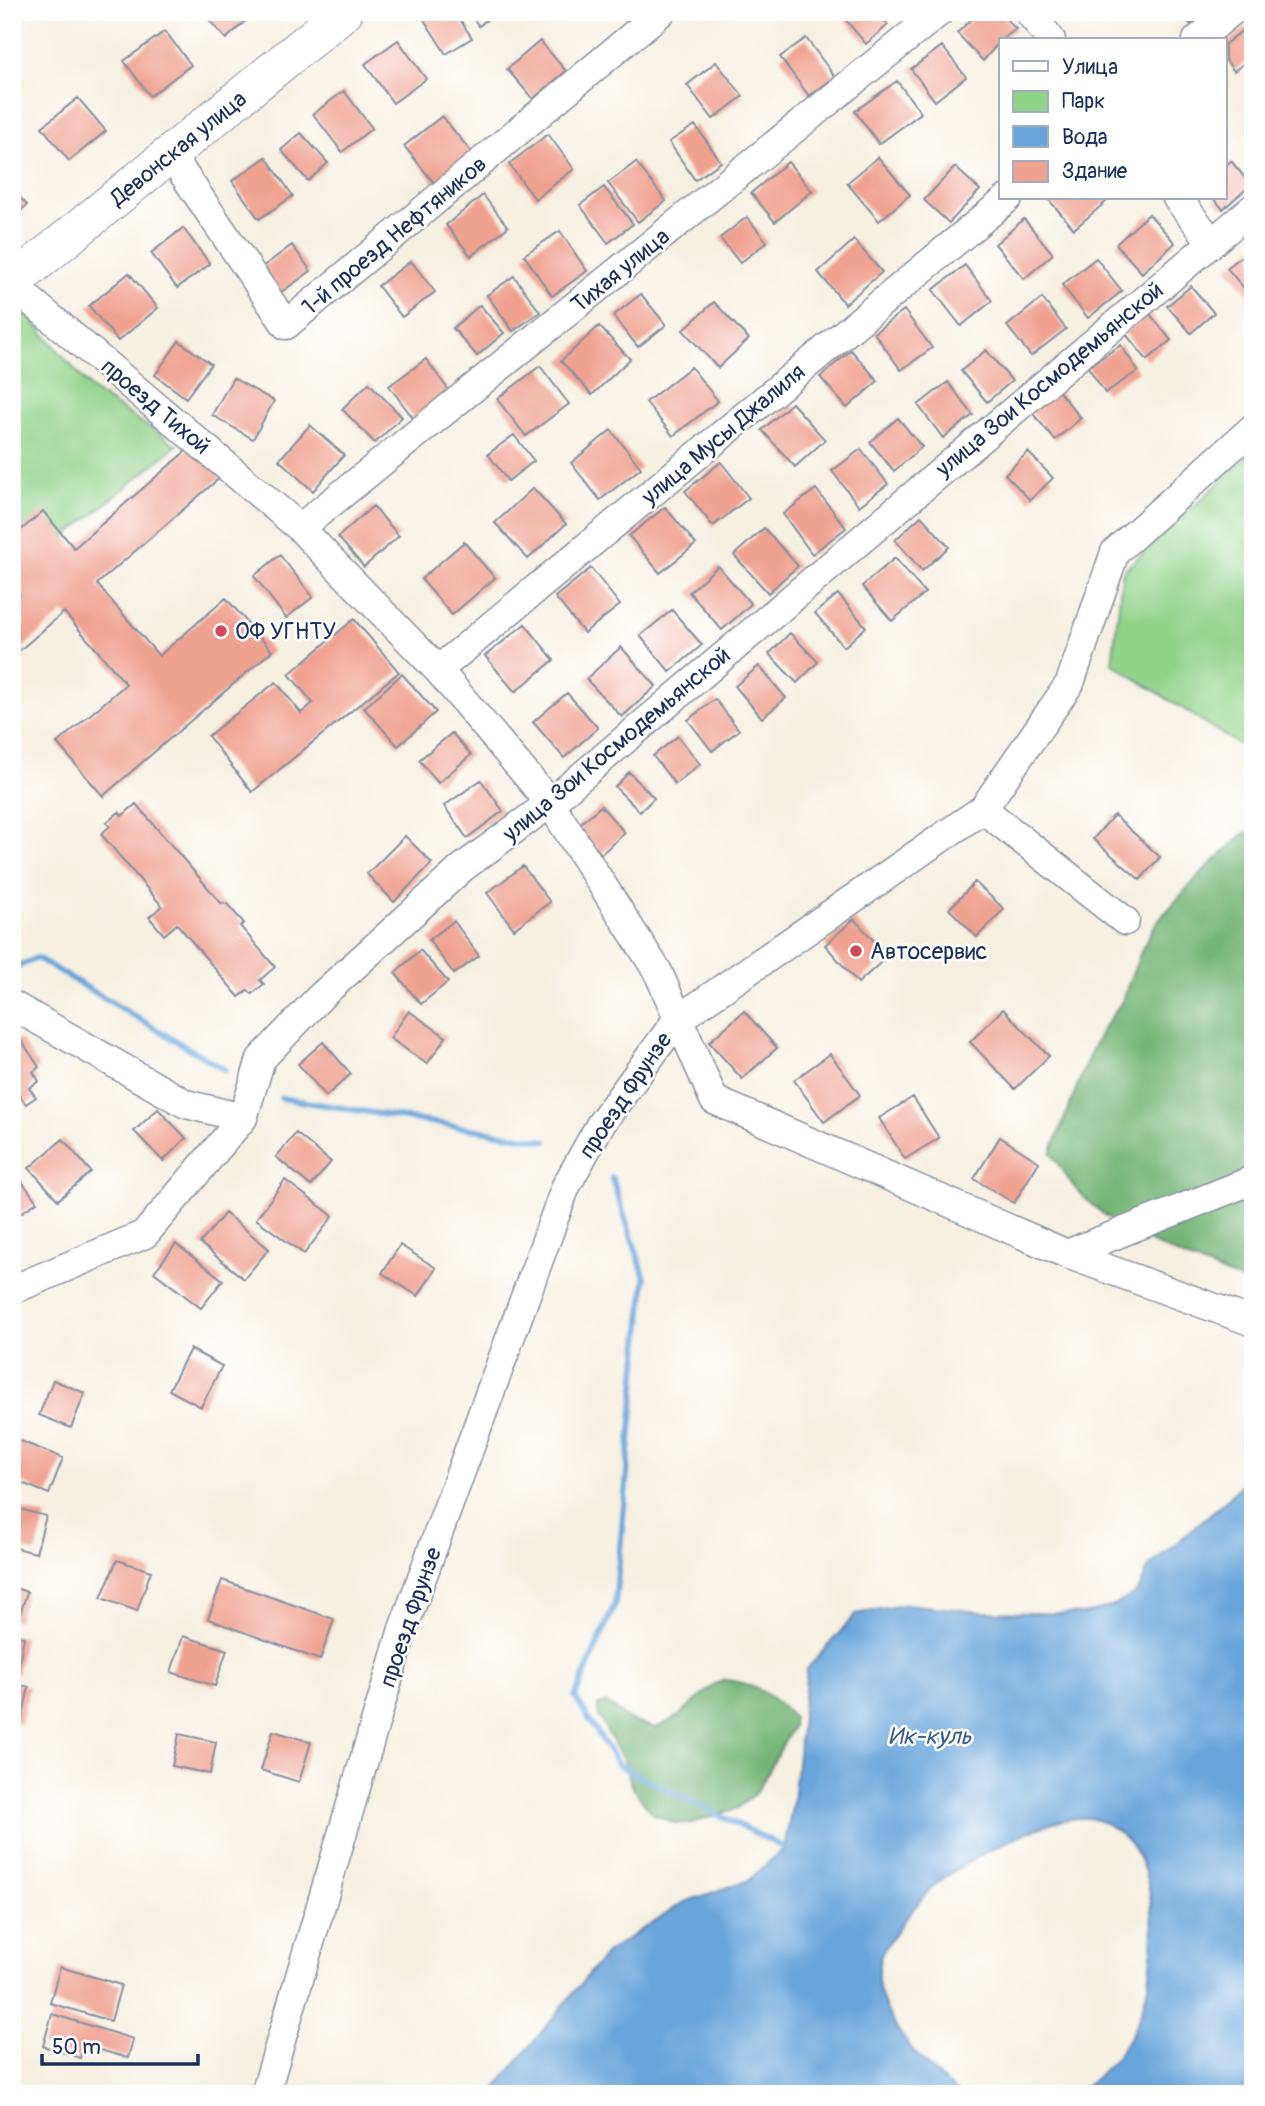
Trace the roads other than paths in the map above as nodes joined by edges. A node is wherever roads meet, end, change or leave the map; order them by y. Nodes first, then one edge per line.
1 (661, 12) edge
2 (939, 12) edge
3 (1029, 12) edge
4 (1231, 12) edge
5 (330, 16) edge
6 (1049, 38) edge
7 (1199, 38) edge
8 (170, 154) junction
9 (1006, 200) edge
10 (1179, 200) edge
11 (1253, 208) edge
12 (1211, 241) junction
13 (12, 284) edge
14 (1253, 428) edge
15 (300, 528) junction
16 (438, 670) junction
17 (550, 803) junction
18 (983, 809) junction
19 (1125, 921) dead end
20 (12, 1006) edge
21 (677, 1020) junction
22 (243, 1118) junction
23 (1253, 1180) edge
24 (1067, 1254) junction
25 (12, 1290) edge
26 (1253, 1322) edge
27 (265, 2094) edge

1 - 8 street, 1-й проезд Нефтяников
2 - 15 street, Тихая улица
3 - 6 street
4 - 7 street
5 - 8 main road, Девонская улица
8 - 13 main road, Девонская улица
9 - 16 street, улица Мусы Джалиля
10 - 12 street
11 - 12 street, улица Зои Космодемьянской
12 - 17 street, улица Зои Космодемьянской
13 - 15 street, проезд Тихой
14 - 18 street, проезд Фрунзе
15 - 16 street, проезд Тихой
16 - 17 street, проезд Тихой
17 - 21 street, проезд Тихой
17 - 22 street, улица Зои Космодемьянской
18 - 19 street
18 - 21 street, проезд Фрунзе
20 - 22 street
21 - 24 street, проезд Тихой
21 - 27 street, проезд Фрунзе
22 - 25 street, улица Зои Космодемьянской
23 - 24 street
24 - 26 street, проезд Тихой

